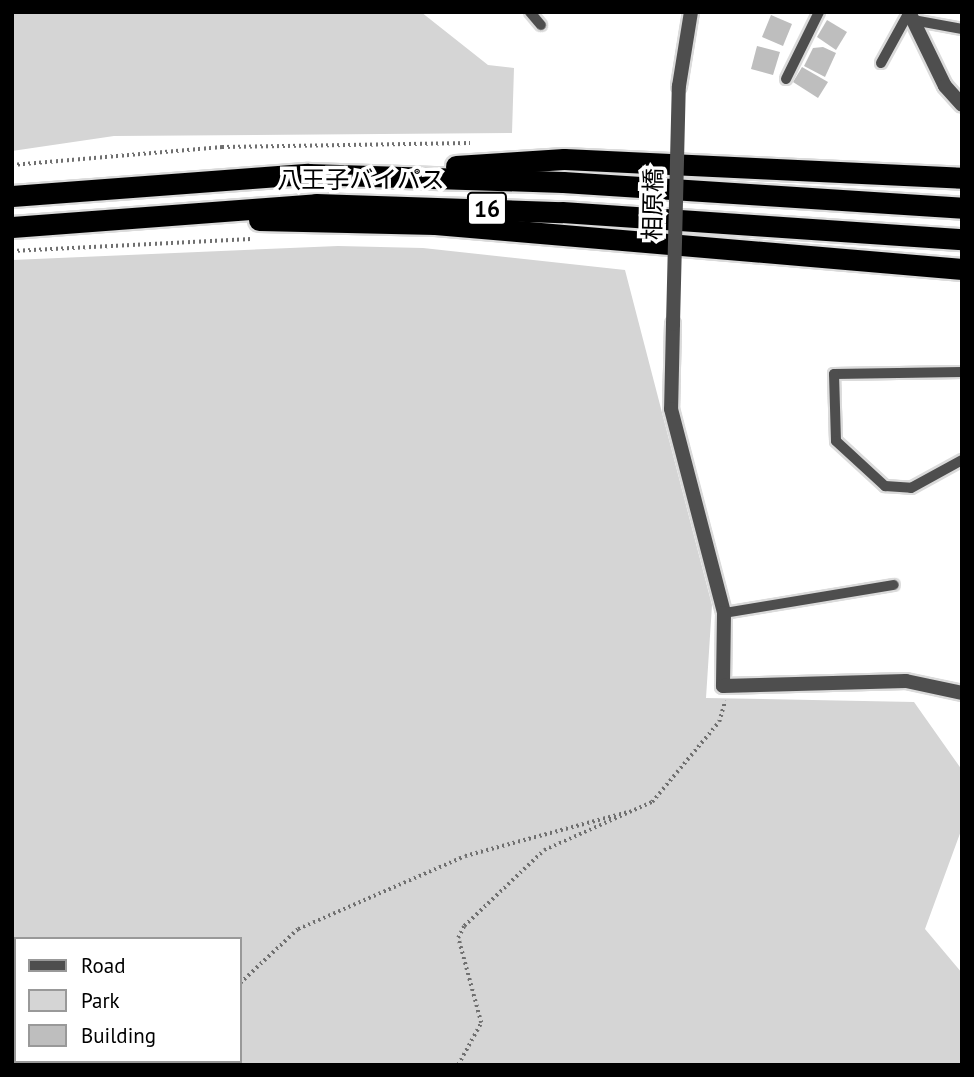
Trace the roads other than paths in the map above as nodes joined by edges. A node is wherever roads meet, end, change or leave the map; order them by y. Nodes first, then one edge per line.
1 (530, 12) edge
2 (691, 12) edge
3 (819, 12) edge
4 (911, 16) edge
5 (541, 25) dead end
6 (962, 29) edge
7 (881, 63) dead end
8 (786, 79) dead end
9 (962, 105) edge
10 (962, 171) edge
11 (307, 174) junction
12 (919, 175) junction
13 (962, 178) edge
14 (12, 196) edge
15 (962, 208) edge
16 (64, 220) junction
17 (12, 227) edge
18 (962, 239) edge
19 (962, 269) edge
20 (962, 372) edge
21 (962, 460) edge
22 (894, 585) dead end
23 (724, 613) junction
24 (962, 693) edge

1 - 5 lane
2 - 23 street, 相原橋, bridge
3 - 8 lane
4 - 6 lane
4 - 7 lane
4 - 9 street
10 - 12 highway, 16
11 - 12 highway, 16
11 - 14 highway, 八王子バイパス / 16
11 - 15 highway, 八王子バイパス / 16
12 - 13 highway, 16
16 - 17 highway, 八王子バイパス / 16
16 - 18 highway, 八王子バイパス / 16
16 - 19 highway, 16
20 - 21 lane
22 - 23 lane
23 - 24 street, 相原橋

